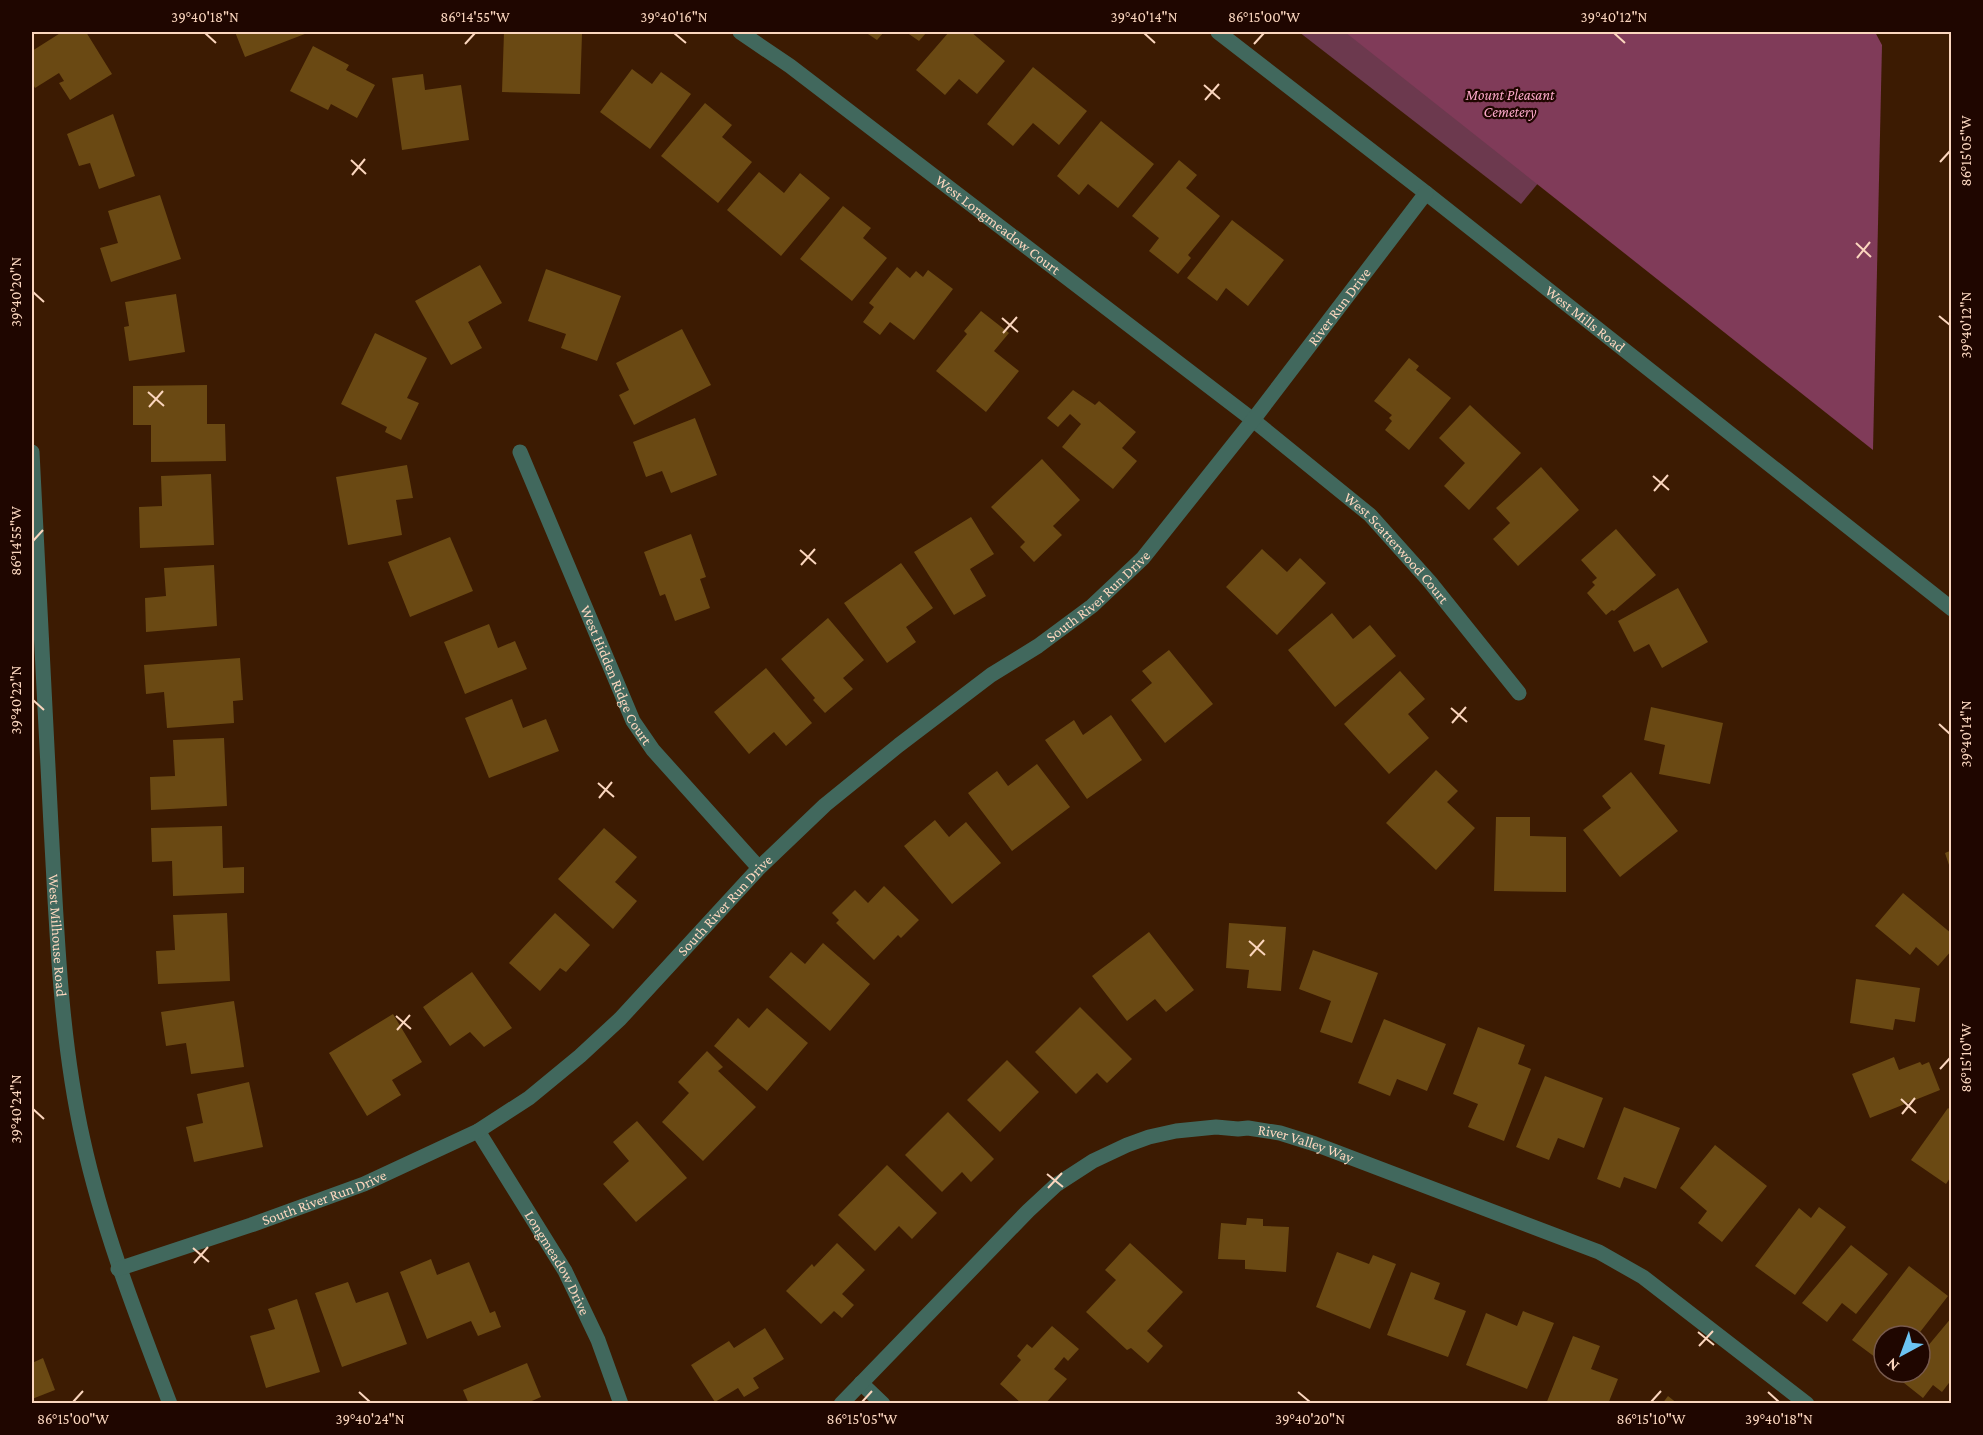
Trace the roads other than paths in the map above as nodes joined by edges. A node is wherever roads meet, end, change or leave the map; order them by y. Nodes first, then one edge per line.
1 (740, 32) edge
2 (1218, 32) edge
3 (1426, 193) junction
4 (1253, 420) junction
5 (32, 452) edge
6 (520, 452) dead end
7 (1952, 609) edge
8 (1519, 693) dead end
9 (759, 868) junction
10 (478, 1131) junction
11 (118, 1269) junction
12 (861, 1383) junction
13 (170, 1404) edge
14 (621, 1404) edge
15 (841, 1404) edge
16 (883, 1404) edge
17 (1807, 1404) edge

1 - 4 street, West Longmeadow Court
2 - 3 street, West Mills Road
3 - 4 street, River Run Drive
3 - 7 street, West Mills Road
4 - 8 street, West Scatterwood Court
4 - 9 street, South River Run Drive
5 - 11 street, West Milhouse Road
6 - 9 street, West Hidden Ridge Court
9 - 10 street, South River Run Drive
10 - 11 street, South River Run Drive
10 - 14 street, Longmeadow Drive
11 - 13 street, West Milhouse Road
12 - 15 street, River Valley Way
12 - 16 street
12 - 17 street, River Valley Way

